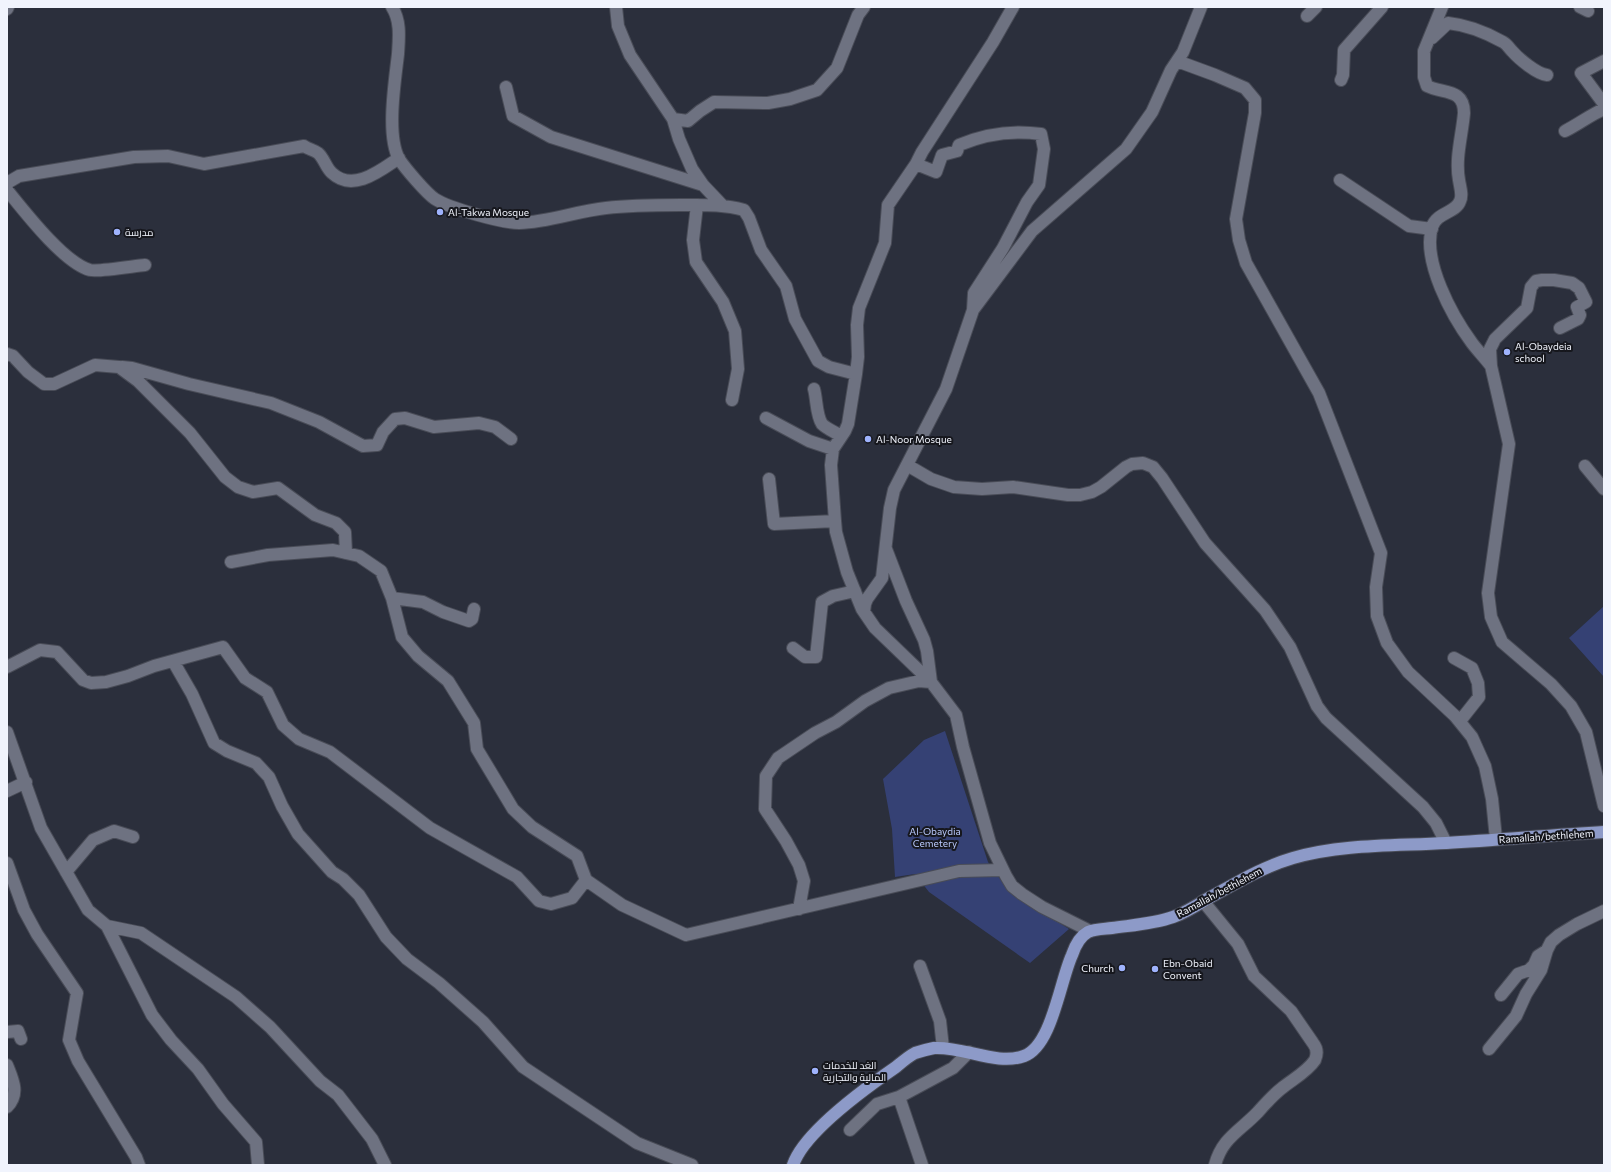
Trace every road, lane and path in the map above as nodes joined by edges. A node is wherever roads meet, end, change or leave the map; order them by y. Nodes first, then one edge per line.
1 (392, 7) edge
2 (616, 7) edge
3 (864, 7) edge
4 (1013, 7) edge
5 (1201, 7) edge
6 (1382, 7) edge
7 (1442, 7) edge
8 (1428, 40) junction
9 (1177, 61) junction
10 (1604, 61) edge
11 (1547, 75) dead end
12 (1341, 80) dead end
13 (506, 87) dead end
14 (1604, 104) edge
15 (1604, 109) edge
16 (673, 119) junction
17 (1565, 131) dead end
18 (399, 158) junction
19 (916, 164) junction
20 (1340, 180) dead end
21 (7, 183) edge
22 (703, 186) junction
23 (7, 190) edge
24 (697, 204) junction
25 (722, 205) junction
26 (1432, 229) junction
27 (145, 265) dead end
28 (973, 310) junction
29 (1560, 328) dead end
30 (7, 354) edge
31 (1491, 366) junction
32 (119, 367) junction
33 (856, 374) junction
34 (814, 389) dead end
35 (732, 400) dead end
36 (766, 418) dead end
37 (841, 436) junction
38 (511, 439) dead end
39 (833, 449) junction
40 (907, 466) junction
41 (1586, 466) dead end
42 (769, 479) dead end
43 (1604, 489) edge
44 (835, 520) junction
45 (886, 549) junction
46 (346, 553) junction
47 (231, 562) dead end
48 (855, 591) junction
49 (392, 598) junction
50 (474, 610) dead end
51 (864, 612) junction
52 (793, 648) dead end
53 (1454, 658) dead end
54 (173, 661) junction
55 (7, 667) edge
56 (931, 682) junction
57 (1460, 721) junction
58 (7, 732) edge
59 (26, 782) junction
60 (7, 791) edge
61 (1604, 806) edge
62 (1604, 832) edge
63 (133, 837) dead end
64 (1496, 839) junction
65 (1446, 843) junction
66 (7, 863) edge
67 (1003, 870) junction
68 (66, 872) junction
69 (586, 880) junction
70 (1204, 901) junction
71 (799, 908) junction
72 (1604, 911) edge
73 (107, 926) junction
74 (1090, 931) junction
75 (1547, 950) junction
76 (920, 966) dead end
77 (1501, 995) dead end
78 (7, 1032) edge
79 (21, 1039) dead end
80 (943, 1048) junction
81 (1489, 1049) dead end
82 (969, 1052) junction
83 (7, 1065) edge
84 (899, 1097) junction
85 (7, 1107) edge
86 (850, 1130) dead end
87 (792, 1163) edge
88 (138, 1165) edge
89 (258, 1165) edge
90 (385, 1165) edge
91 (692, 1165) edge
92 (922, 1165) edge
93 (1215, 1165) edge

1 - 18 street
2 - 16 street
3 - 16 street
4 - 19 street
5 - 9 street
6 - 12 street
7 - 8 street
8 - 11 street
8 - 26 street
9 - 28 street
9 - 57 street
10 - 14 street
13 - 22 street
15 - 17 street
16 - 22 street
18 - 21 street
18 - 24 street
19 - 28 street
19 - 33 street
20 - 26 street
22 - 25 street
23 - 27 street
24 - 25 street
24 - 35 street
25 - 33 street
26 - 31 street
28 - 40 street
29 - 31 street
30 - 32 street
31 - 61 street
32 - 38 street
32 - 46 street
33 - 37 street
34 - 37 street
36 - 39 street
37 - 39 street
39 - 44 street
40 - 45 street
40 - 65 street
41 - 43 street
42 - 44 street
44 - 48 street
45 - 51 street
45 - 56 street
46 - 47 street
46 - 49 street
48 - 51 street
48 - 52 street
49 - 50 street
49 - 69 street
51 - 56 street
53 - 57 street
54 - 55 street
54 - 69 street
54 - 91 street
56 - 67 street
56 - 71 street
57 - 64 street
58 - 59 street
59 - 60 street
59 - 68 street
62 - 64 main road, Ramallah/bethlehem
63 - 68 street
64 - 65 main road, Ramallah/bethlehem
65 - 70 main road, Ramallah/bethlehem
66 - 88 street
67 - 71 street
67 - 74 street
68 - 73 street
69 - 71 street
70 - 74 main road, Ramallah/bethlehem
70 - 93 street
72 - 75 street
73 - 89 street
73 - 90 street
74 - 82 main road
75 - 77 street
75 - 81 street
76 - 80 street
78 - 79 street
80 - 82 main road
80 - 87 main road
82 - 84 street
83 - 85 street
84 - 86 street
84 - 92 street

